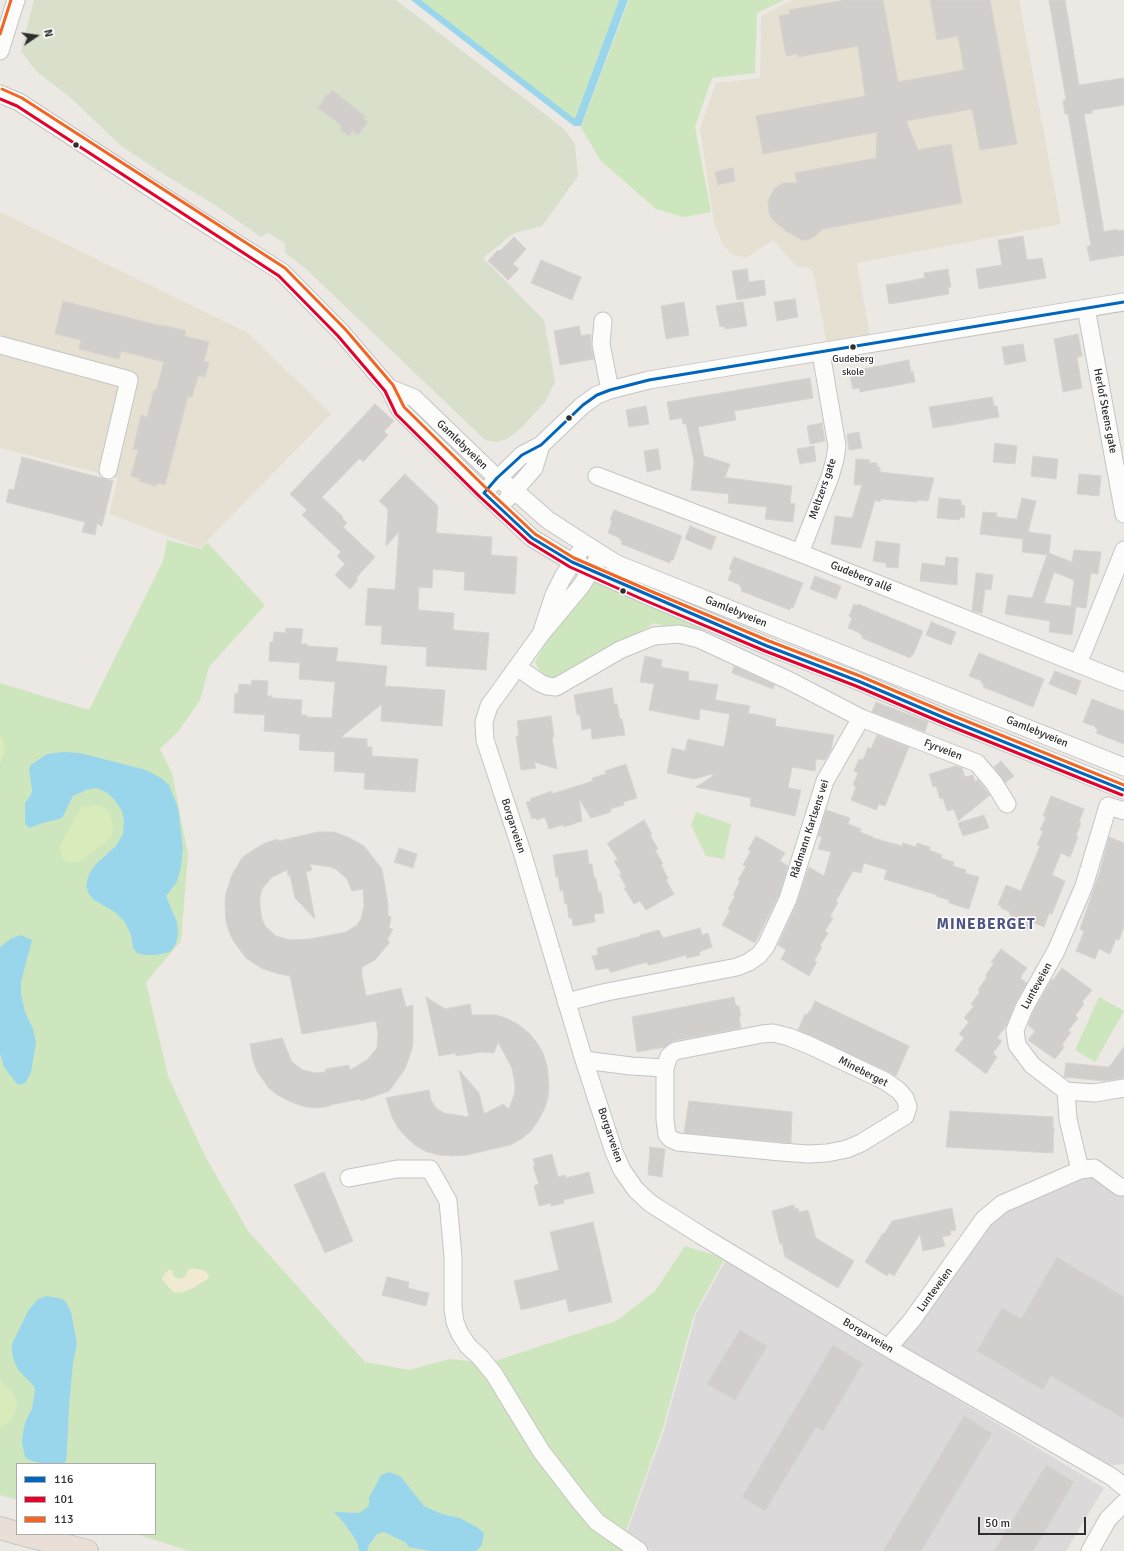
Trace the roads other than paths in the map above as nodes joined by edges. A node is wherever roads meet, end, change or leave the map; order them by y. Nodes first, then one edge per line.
1 (16, 0) edge
2 (0, 51) edge
3 (0, 94) edge
4 (1124, 302) edge
5 (1086, 308) junction
6 (603, 321) dead end
7 (0, 345) edge
8 (821, 353) junction
9 (389, 388) junction
10 (610, 390) junction
11 (541, 445) junction
12 (108, 470) dead end
13 (597, 476) dead end
14 (497, 478) junction
15 (515, 491) junction
16 (484, 493) junction
17 (500, 508) junction
18 (1124, 514) edge
19 (585, 544) junction
20 (1124, 550) edge
21 (800, 553) junction
22 (601, 554) junction
23 (572, 562) junction
24 (590, 570) junction
25 (541, 634) junction
26 (1078, 664) junction
27 (517, 667) junction
28 (1124, 682) edge
29 (861, 718) junction
30 (1124, 767) edge
31 (1124, 790) edge
32 (1007, 804) dead end
33 (1124, 812) edge
34 (566, 1002) junction
35 (584, 1060) junction
36 (664, 1068) junction
37 (1124, 1088) edge
38 (1066, 1091) junction
39 (1080, 1170) junction
40 (349, 1178) dead end
41 (1124, 1187) edge
42 (888, 1348) junction
43 (1124, 1487) edge
44 (1124, 1503) edge
45 (0, 1528) edge
46 (16, 1533) edge
47 (25, 1535) edge
48 (87, 1551) edge
49 (639, 1551) edge
50 (1090, 1551) edge

1 - 2 street
3 - 9 street, Gamlebyveien
4 - 5 street
5 - 8 street
5 - 18 street, Herlof Steens gate
6 - 10 street
7 - 12 street
8 - 10 street
8 - 21 street, Meltzers gate
9 - 14 street, Gamlebyveien
9 - 16 street, Gamlebyveien
10 - 11 street
11 - 14 street
11 - 15 street
13 - 21 street, Gudeberg allé
14 - 15 street, Gamlebyveien
14 - 16 street
15 - 17 street
15 - 19 street, Gamlebyveien
16 - 17 street, Gamlebyveien
17 - 23 street, Gamlebyveien
19 - 22 street, Gamlebyveien
19 - 23 street, Borgarveien
20 - 26 street
21 - 26 street, Gudeberg allé
22 - 24 street, Borgarveien
22 - 30 street, Gamlebyveien
23 - 24 street, Gamlebyveien
23 - 25 street, Borgarveien
24 - 25 street, Borgarveien
24 - 31 street, Gamlebyveien
25 - 27 street, Borgarveien
26 - 28 street, Gudeberg allé
27 - 29 street
27 - 34 street, Borgarveien
29 - 32 street, Fyrveien
29 - 34 street, Rådmann Karlsens vei
33 - 38 street, Lunteveien
34 - 35 street, Borgarveien
35 - 36 street
35 - 42 street, Borgarveien
36 - 36 street, Mineberget
37 - 38 street
38 - 39 street
39 - 41 street, Lunteveien
39 - 42 street, Lunteveien
40 - 49 street
42 - 43 street, Borgarveien
44 - 50 street
45 - 46 highway
47 - 48 highway

